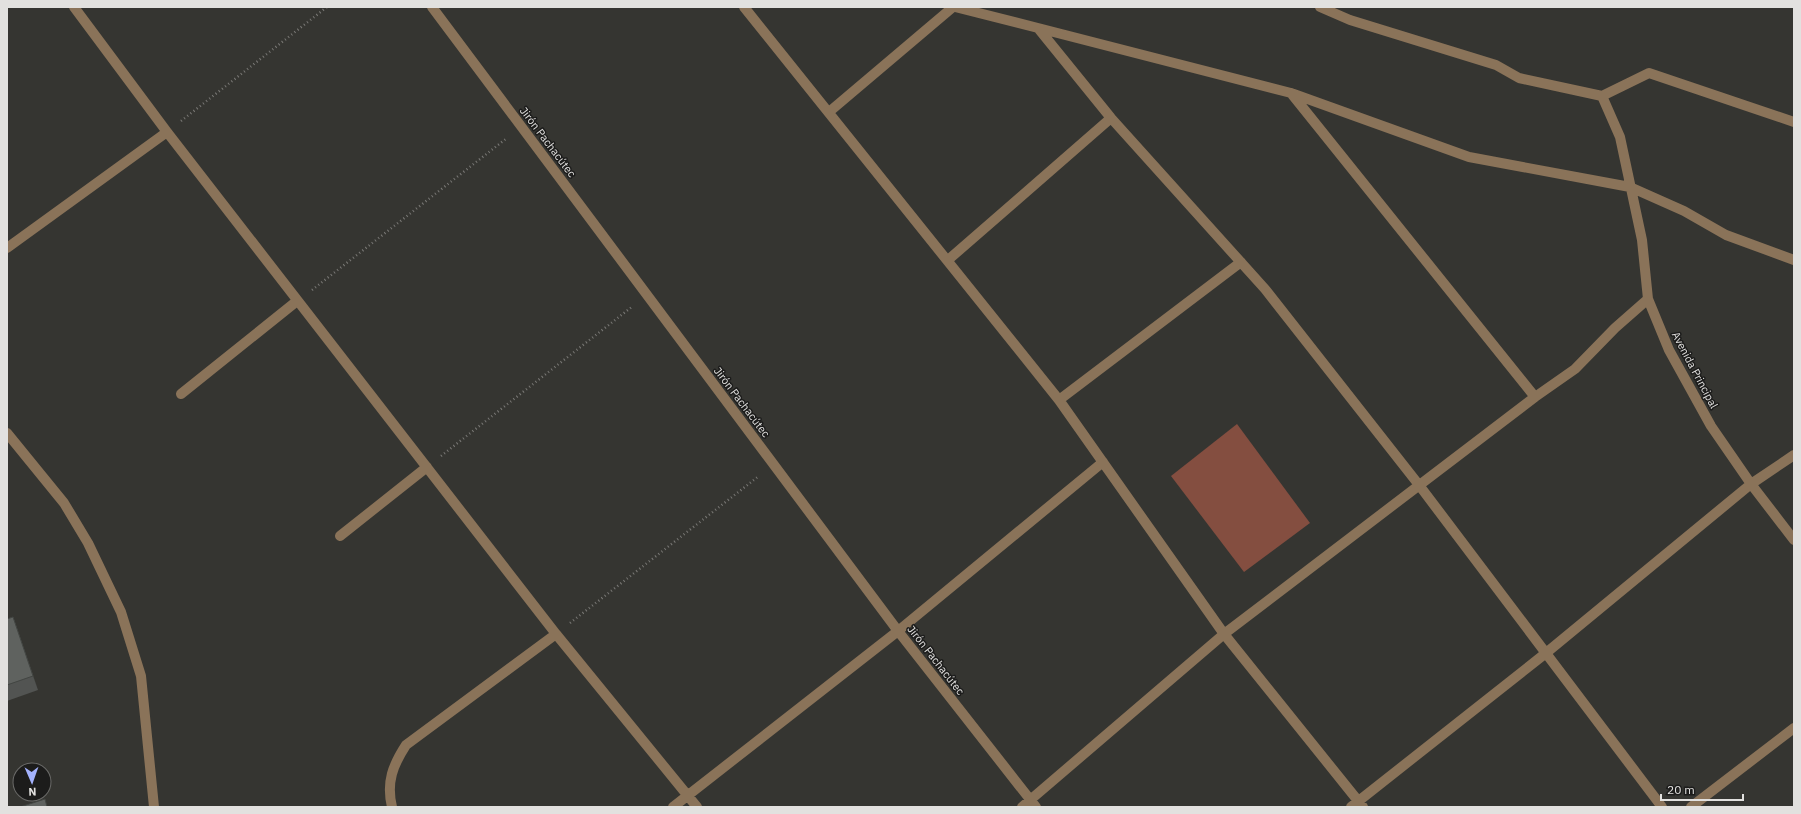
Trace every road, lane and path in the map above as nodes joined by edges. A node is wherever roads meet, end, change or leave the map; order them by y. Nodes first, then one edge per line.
1 (74, 7) edge
2 (327, 7) edge
3 (432, 7) edge
4 (744, 7) edge
5 (954, 7) edge
6 (1320, 7) edge
7 (1038, 28) junction
8 (1291, 93) junction
9 (1602, 96) junction
10 (829, 112) junction
11 (1111, 118) junction
12 (1794, 122) edge
13 (522, 127) junction
14 (167, 132) junction
15 (1630, 187) junction
16 (7, 248) edge
17 (948, 260) junction
18 (1794, 260) edge
19 (1241, 262) junction
20 (647, 295) junction
21 (1648, 299) junction
22 (298, 301) junction
23 (181, 394) dead end
24 (1535, 397) junction
25 (1059, 400) junction
26 (7, 433) edge
27 (1794, 455) edge
28 (1103, 462) junction
29 (773, 464) junction
30 (426, 467) junction
31 (1751, 484) junction
32 (1419, 485) junction
33 (340, 536) dead end
34 (1794, 540) edge
35 (898, 632) junction
36 (556, 634) junction
37 (1224, 634) junction
38 (1546, 653) junction
39 (1794, 728) edge
40 (688, 796) junction
41 (1033, 804) edge
42 (1357, 805) edge
43 (154, 807) edge
44 (392, 807) edge
45 (673, 807) edge
46 (697, 807) edge
47 (1022, 807) edge
48 (1662, 807) edge
49 (1691, 807) edge

1 - 14 street
2 - 14 path
3 - 13 street, Jirón Pachacútec
4 - 10 street
5 - 7 street
5 - 10 street
6 - 9 street
7 - 8 street
7 - 11 street
8 - 15 street
8 - 24 street
9 - 12 street
9 - 15 street, Avenida Principal
10 - 17 street
11 - 17 street
11 - 19 street
13 - 20 street, Jirón Pachacútec
13 - 22 path
14 - 16 street
14 - 22 street
15 - 18 street
15 - 21 street, Avenida Principal
17 - 25 street
19 - 25 street
19 - 32 street
20 - 29 street, Jirón Pachacútec
20 - 30 path
21 - 24 street
21 - 31 street, Avenida Principal
22 - 23 street
22 - 30 street
24 - 32 street
25 - 28 street
26 - 43 street
27 - 31 street
28 - 35 street
28 - 37 street
29 - 35 street, Jirón Pachacútec
29 - 36 path
30 - 33 street
30 - 36 street
31 - 34 street, Avenida Principal
31 - 38 street
32 - 37 street
32 - 38 street
35 - 40 street
35 - 41 street, Jirón Pachacútec
36 - 40 street
36 - 44 street
37 - 41 street
37 - 42 street
38 - 42 street
38 - 48 street
39 - 49 street
40 - 45 street
40 - 46 street
41 - 47 street

